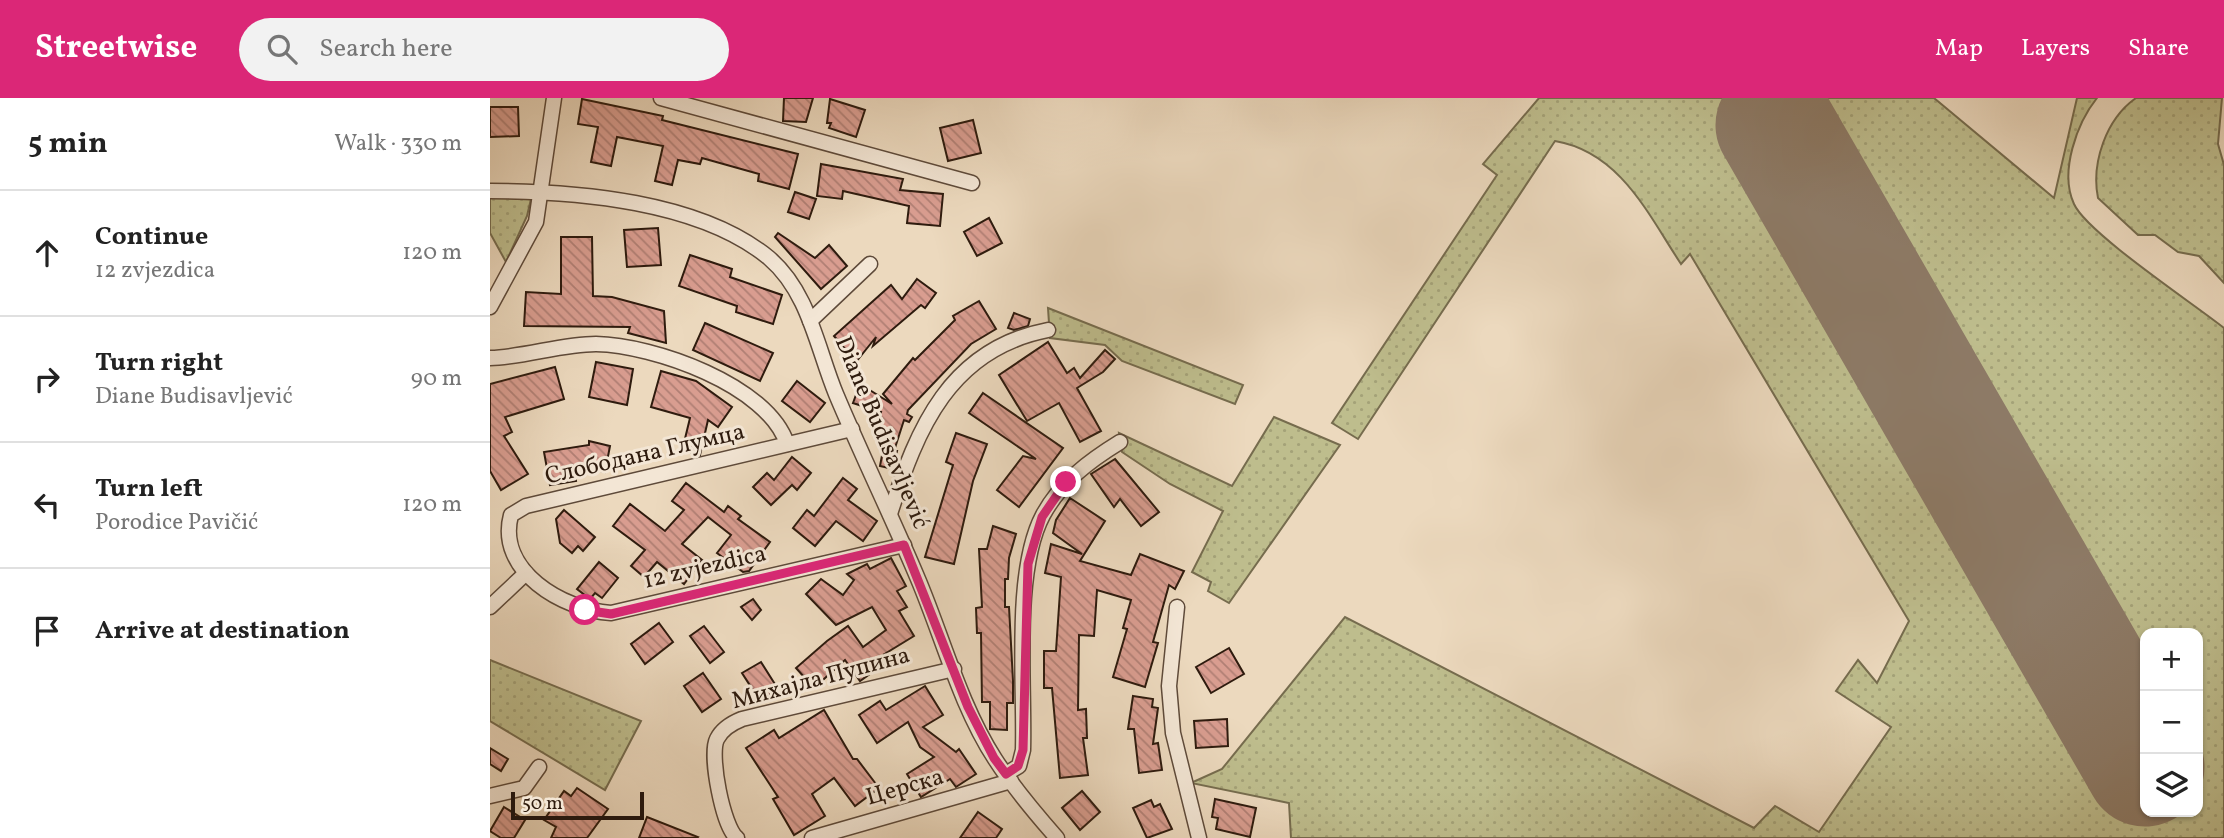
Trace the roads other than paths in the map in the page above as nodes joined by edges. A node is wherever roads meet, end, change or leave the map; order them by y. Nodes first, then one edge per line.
1 (554, 98) edge
2 (661, 98) edge
3 (972, 183) dead end
4 (490, 191) edge
5 (543, 191) junction
6 (870, 264) dead end
7 (490, 307) edge
8 (810, 321) junction
9 (1048, 330) dead end
10 (490, 358) edge
11 (852, 429) junction
12 (1121, 442) dead end
13 (787, 444) junction
14 (890, 514) junction
15 (904, 545) junction
16 (526, 573) junction
17 (490, 607) edge
18 (1177, 607) dead end
19 (954, 668) junction
20 (539, 767) dead end
21 (1009, 778) junction
22 (490, 796) edge
23 (731, 836) edge
24 (812, 838) edge
25 (1057, 838) edge
26 (1199, 838) edge

1 - 5 street
2 - 3 street
4 - 5 street, Diane Budisavljević
5 - 7 street
5 - 8 street, Diane Budisavljević
6 - 8 street
8 - 11 street, Diane Budisavljević
9 - 14 street
10 - 13 street
11 - 13 street, Слободана Глумца
11 - 14 street, Diane Budisavljević
12 - 21 street
13 - 16 street, Слободана Глумца
14 - 15 street, Diane Budisavljević
15 - 16 street, 12 zvjezdica
15 - 19 street, Diane Budisavljević
16 - 17 street
18 - 26 street
19 - 21 street, Diane Budisavljević
19 - 23 street, Михајла Пупина
20 - 22 street
21 - 24 street, Церска
21 - 25 street, Diane Budisavljević

